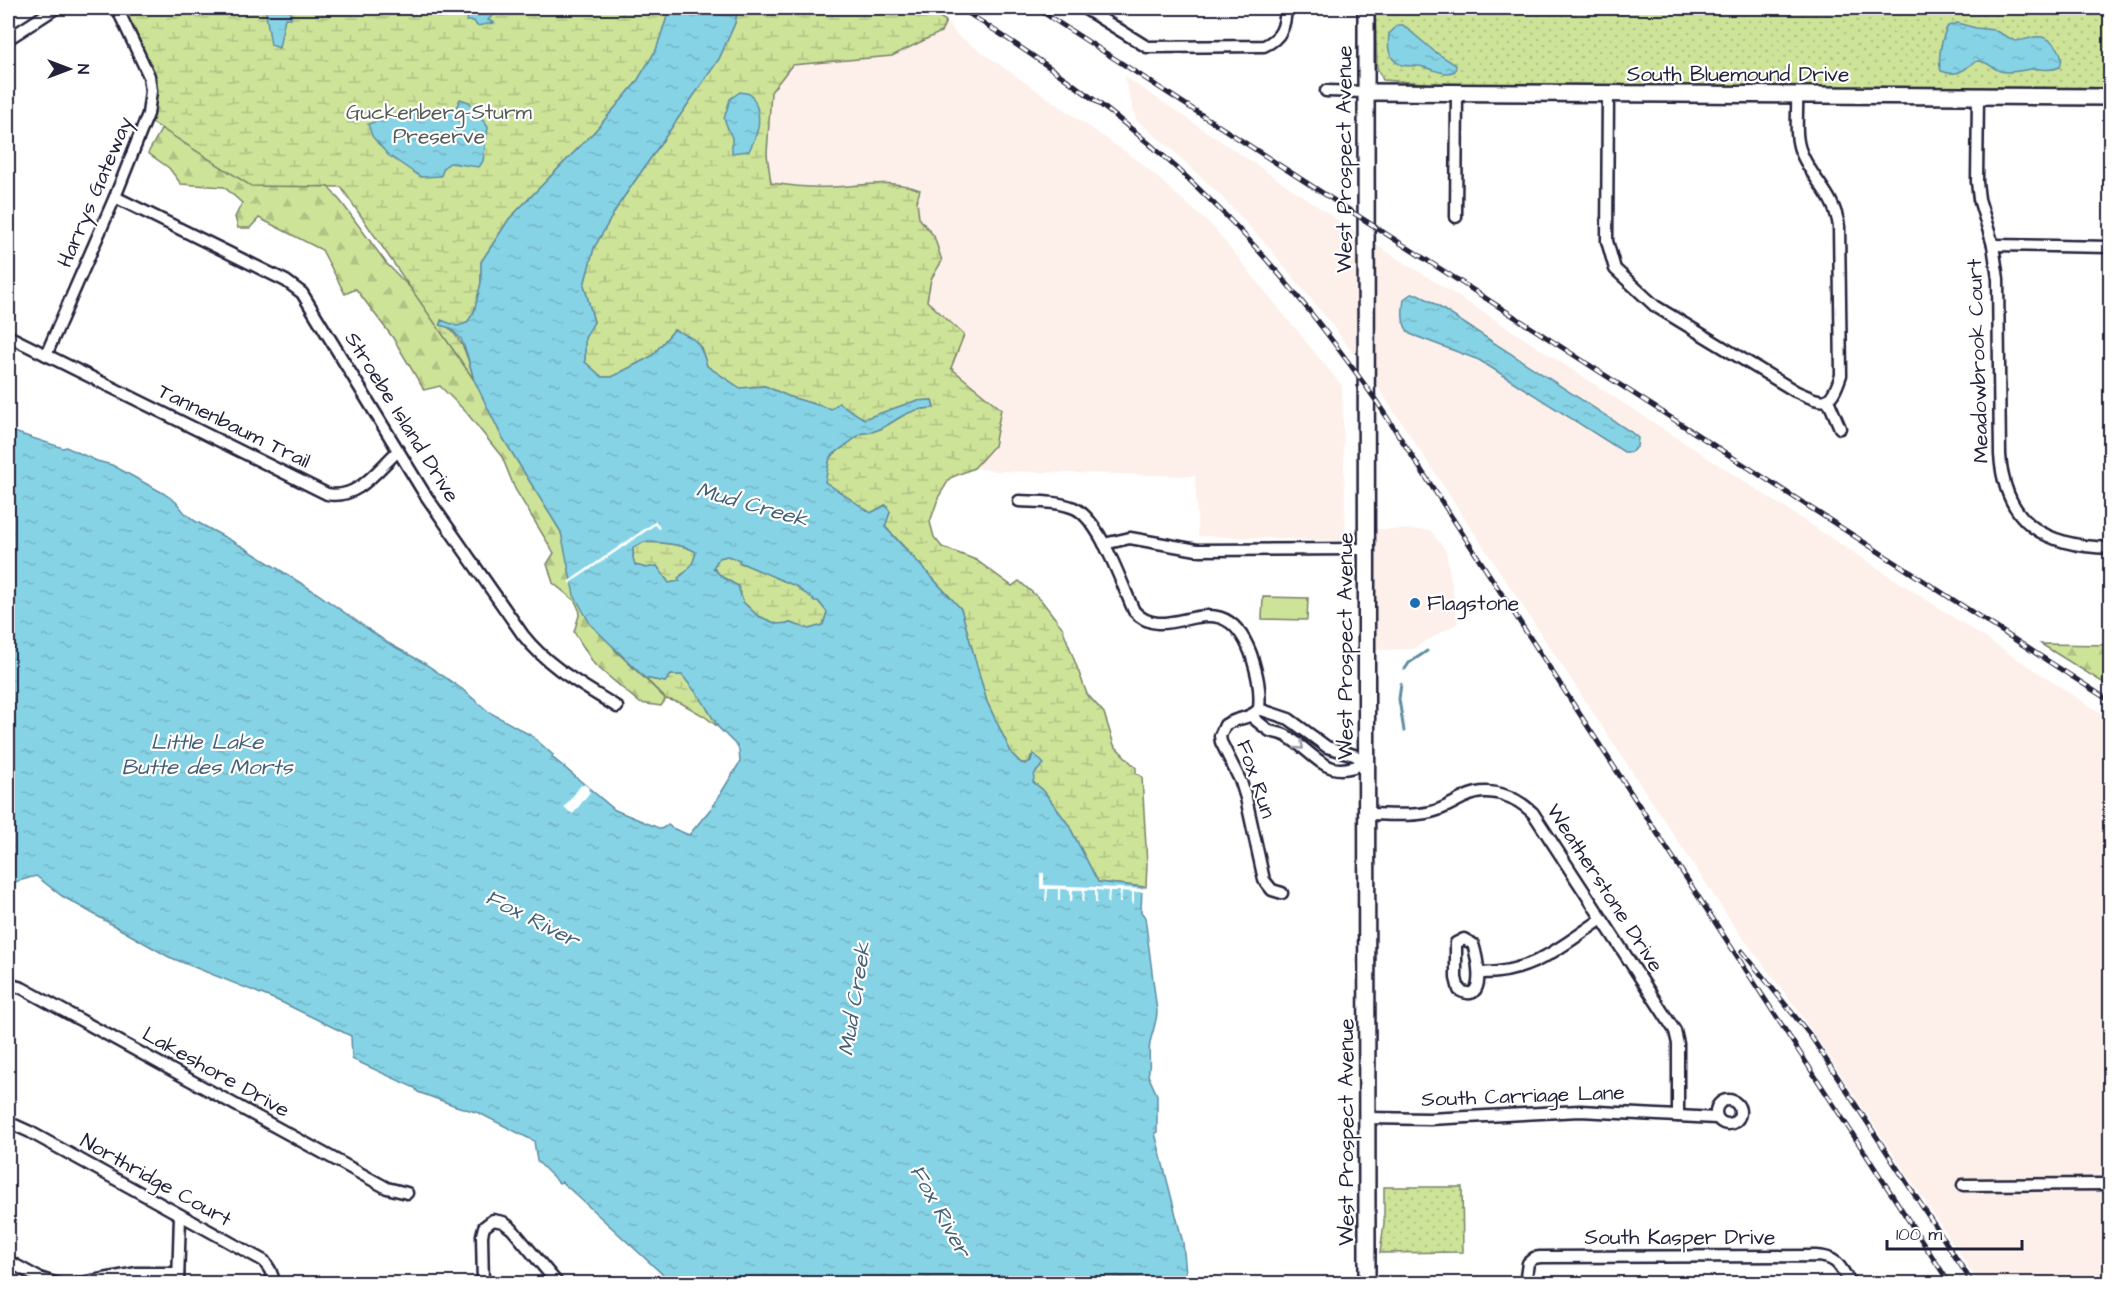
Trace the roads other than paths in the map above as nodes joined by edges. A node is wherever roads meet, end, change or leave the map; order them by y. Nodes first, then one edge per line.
1 (56, 8) edge
2 (117, 8) edge
3 (1084, 8) edge
4 (1286, 8) edge
5 (1366, 8) edge
6 (8, 39) edge
7 (1326, 91) dead end
8 (1366, 92) junction
9 (1457, 93) junction
10 (1608, 94) junction
11 (1797, 95) junction
12 (1978, 96) junction
13 (2110, 97) edge
14 (115, 197) junction
15 (1456, 217) dead end
16 (1993, 245) junction
17 (2110, 247) edge
18 (8, 336) edge
19 (46, 355) junction
20 (1828, 400) junction
21 (1840, 428) dead end
22 (398, 451) junction
23 (1018, 501) dead end
24 (1104, 544) junction
25 (2110, 548) edge
26 (1366, 549) junction
27 (617, 707) dead end
28 (1255, 713) junction
29 (1366, 762) junction
30 (1366, 814) junction
31 (1282, 893) dead end
32 (1602, 919) junction
33 (1479, 973) junction
34 (8, 984) edge
35 (1678, 1116) junction
36 (1367, 1118) junction
37 (1716, 1118) dead end
38 (8, 1122) edge
39 (2110, 1184) edge
40 (1963, 1185) dead end
41 (407, 1193) dead end
42 (180, 1215) junction
43 (8, 1261) edge
44 (178, 1278) edge
45 (275, 1283) edge
46 (58, 1284) edge
47 (76, 1284) edge
48 (483, 1284) edge
49 (558, 1284) edge
50 (1367, 1284) edge
51 (1525, 1284) edge
52 (1851, 1284) edge

1 - 6 street
2 - 14 street, Harrys Gateway
3 - 4 street
5 - 8 main road, West Prospect Avenue
7 - 8 street
8 - 9 main road, South Bluemound Drive
8 - 26 main road, West Prospect Avenue
9 - 10 main road, South Bluemound Drive
9 - 15 street
10 - 11 main road, South Bluemound Drive
10 - 20 street
11 - 12 main road, South Bluemound Drive
11 - 20 street
12 - 13 main road, South Bluemound Drive
12 - 16 street, Meadowbrook Court
14 - 19 street, Harrys Gateway
14 - 22 street, Stroebe Island Drive
16 - 17 street, Meadowbrook Court
16 - 25 street, Meadowbrook Court
18 - 19 street, Tannenbaum Trail
19 - 22 street, Tannenbaum Trail
20 - 21 street
22 - 27 street, Stroebe Island Drive
23 - 24 street
24 - 26 street
24 - 28 street, Fox Run
26 - 29 main road, West Prospect Avenue
28 - 29 street
28 -> 29 street
28 - 31 street, Fox Run
29 - 30 main road, West Prospect Avenue
30 - 32 street, Weatherstone Drive
30 - 36 main road, West Prospect Avenue
32 - 33 street
32 - 35 street, Weatherstone Drive
33 - 33 street
34 - 41 street, Lakeshore Drive
35 - 36 street, South Carriage Lane
35 - 37 street, South Carriage Lane
36 - 50 main road, West Prospect Avenue
38 - 42 street, Northridge Court
39 - 40 street
42 - 44 street
42 - 45 street, Northridge Court
43 - 46 street
44 - 47 street
48 - 49 street
51 - 52 street, South Kasper Drive

